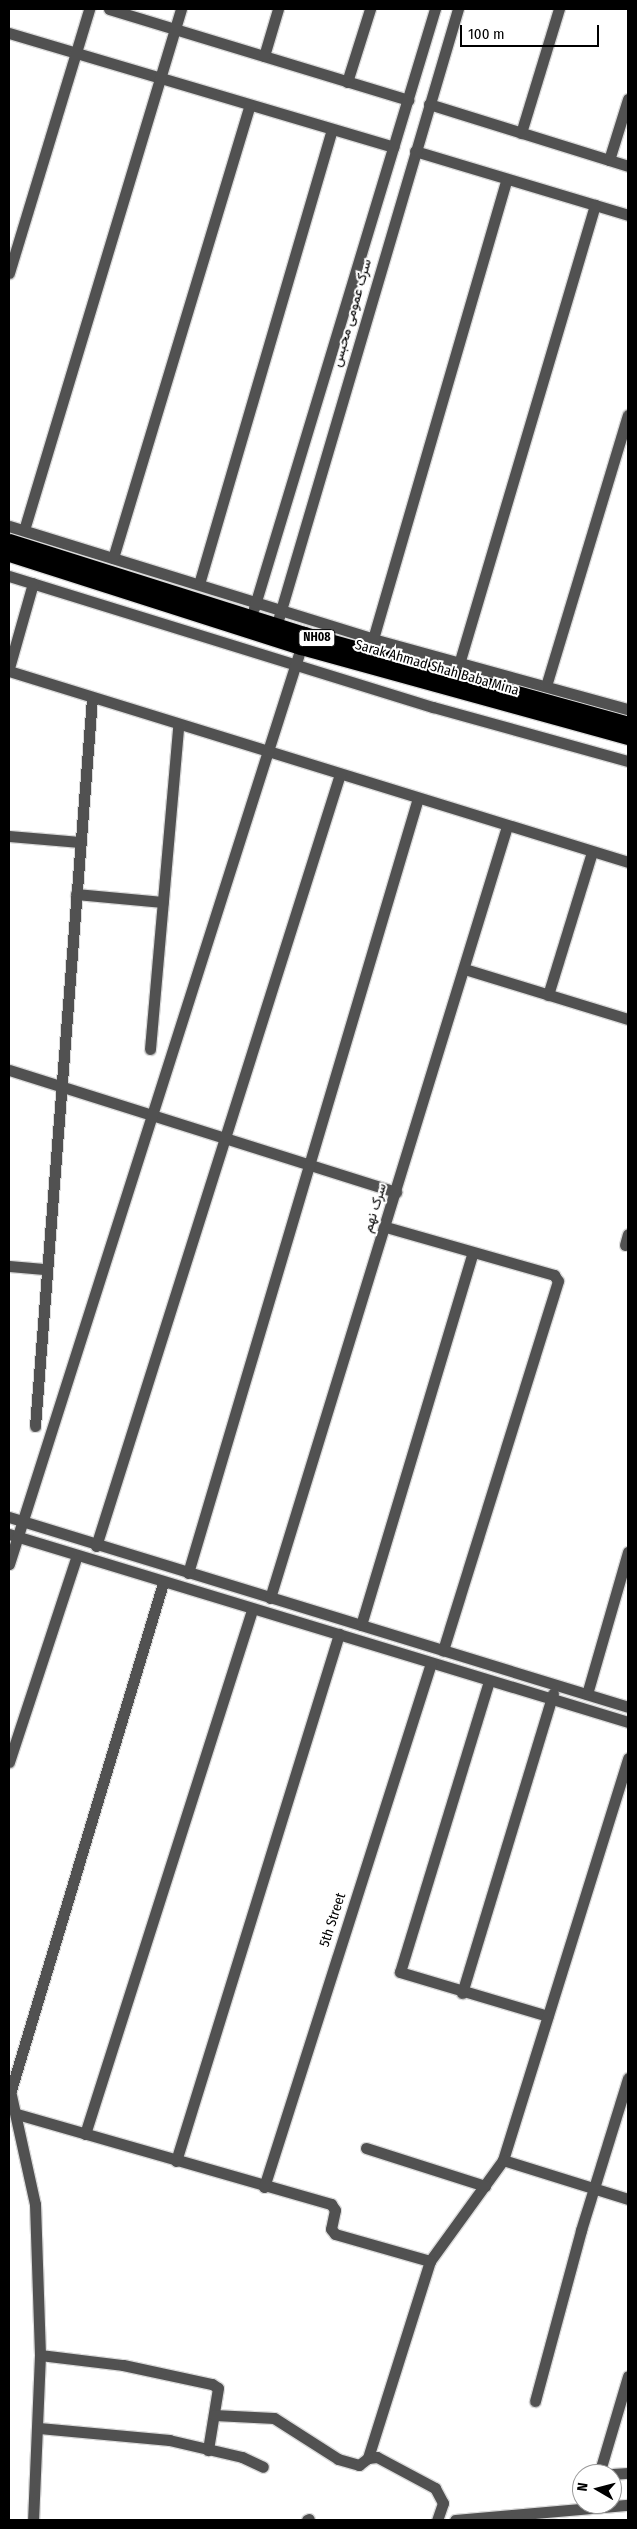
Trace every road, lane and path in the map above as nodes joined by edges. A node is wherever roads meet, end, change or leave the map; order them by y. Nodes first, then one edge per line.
1 (89, 9) edge
2 (109, 9) edge
3 (181, 9) edge
4 (278, 9) edge
5 (370, 9) edge
6 (435, 9) edge
7 (458, 9) edge
8 (559, 9) edge
9 (175, 29) junction
10 (9, 33) edge
11 (75, 52) junction
12 (264, 56) junction
13 (160, 78) junction
14 (347, 82) junction
15 (628, 98) edge
16 (408, 100) junction
17 (250, 104) junction
18 (429, 104) junction
19 (332, 130) junction
20 (521, 133) junction
21 (393, 147) junction
22 (415, 151) junction
23 (609, 160) junction
24 (628, 166) edge
25 (506, 180) junction
26 (383, 182) junction
27 (404, 188) junction
28 (595, 205) junction
29 (628, 215) edge
30 (9, 274) edge
31 (628, 415) edge
32 (9, 526) edge
33 (24, 530) junction
34 (9, 541) edge
35 (9, 554) edge
36 (113, 558) junction
37 (9, 576) edge
38 (33, 584) junction
39 (198, 584) junction
40 (256, 602) junction
41 (281, 611) junction
42 (250, 618) junction
43 (276, 626) junction
44 (373, 639) junction
45 (303, 641) junction
46 (295, 664) junction
47 (459, 664) junction
48 (9, 670) edge
49 (546, 686) junction
50 (92, 698) junction
51 (628, 709) edge
52 (628, 724) edge
53 (178, 726) junction
54 (628, 737) edge
55 (267, 752) junction
56 (628, 761) edge
57 (340, 774) junction
58 (418, 798) junction
59 (507, 826) junction
60 (9, 836) edge
61 (80, 842) junction
62 (592, 852) junction
63 (628, 862) edge
64 (76, 894) junction
65 (163, 902) junction
66 (465, 969) junction
67 (548, 995) junction
68 (628, 1019) edge
69 (150, 1049) dead end
70 (9, 1070) edge
71 (59, 1086) junction
72 (154, 1114) junction
73 (225, 1136) junction
74 (310, 1164) junction
75 (396, 1192) junction
76 (386, 1226) junction
77 (473, 1252) junction
78 (9, 1266) edge
79 (47, 1269) junction
80 (35, 1426) dead end
81 (9, 1517) edge
82 (23, 1522) junction
83 (13, 1536) edge
84 (96, 1546) junction
85 (628, 1552) edge
86 (76, 1558) junction
87 (9, 1564) edge
88 (188, 1573) junction
89 (163, 1582) junction
90 (270, 1598) junction
91 (252, 1610) junction
92 (361, 1626) junction
93 (339, 1634) junction
94 (443, 1650) junction
95 (431, 1663) junction
96 (490, 1681) junction
97 (555, 1685) junction
98 (587, 1694) junction
99 (550, 1700) junction
100 (628, 1707) edge
101 (628, 1722) edge
102 (628, 1758) edge
103 (9, 1762) edge
104 (462, 1993) junction
105 (548, 2016) junction
106 (628, 2078) edge
107 (10, 2088) edge
108 (16, 2114) junction
109 (85, 2134) junction
110 (366, 2148) dead end
111 (503, 2160) junction
112 (176, 2161) junction
113 (264, 2186) junction
114 (485, 2186) junction
115 (595, 2189) junction
116 (628, 2199) edge
117 (430, 2261) junction
118 (40, 2355) junction
119 (628, 2376) edge
120 (535, 2401) dead end
121 (214, 2415) junction
122 (40, 2428) junction
123 (208, 2450) junction
124 (368, 2458) junction
125 (602, 2464) edge
126 (263, 2468) dead end
127 (572, 2513) edge
128 (487, 2519) edge
129 (33, 2520) edge
130 (437, 2520) edge
131 (455, 2520) edge

1 - 11 street
2 - 9 street
3 - 9 street
4 - 12 street
5 - 14 street
6 - 16 street, سرک عمومی محبس
7 - 18 street, سرک عمومی محبس
8 - 20 street
9 - 12 street
9 - 13 street
10 - 11 street
11 - 13 street
11 - 30 street
12 - 14 street
13 - 17 street
13 - 33 street
14 - 16 street
15 - 23 street
16 - 21 street, سرک عمومی محبس
17 - 19 street
17 - 36 street
18 - 20 street
18 - 22 street, سرک عمومی محبس
19 - 21 street
19 - 39 street
20 - 23 street
21 - 26 street, سرک عمومی محبس
22 - 25 street
22 - 27 street, سرک عمومی محبس
23 - 24 street
25 - 28 street
25 - 44 street
26 - 27 street
26 - 40 street, سرک عمومی محبس
27 - 41 street, سرک عمومی محبس
28 - 29 street
28 - 47 street
31 - 49 street
32 - 33 street
33 - 36 street
34 - 42 highway, NH08
35 - 45 highway, Sarak Ahmad Shah Baba Mina / NH08
36 - 39 street
37 - 38 street
38 - 46 street
38 - 48 street
39 - 40 street
40 - 41 street
40 - 42 street, سرک عمومی محبس
41 - 43 street, سرک عمومی محبس
41 - 44 street
42 - 43 highway, NH08
43 - 45 highway, NH08
44 - 47 street
45 - 46 street
45 - 52 highway, NH08
45 - 54 highway, Sarak Ahmad Shah Baba Mina / NH08
46 - 55 street
46 - 56 street
47 - 49 street
48 - 50 street
49 - 51 street
50 - 53 street
50 - 61 street
53 - 55 street
53 - 65 street
55 - 57 street
55 - 72 street
57 - 58 street
57 - 73 street
58 - 59 street
58 - 74 street
59 - 62 street
59 - 66 street, سرک نهم
60 - 61 street
61 - 64 street
62 - 63 street
62 - 67 street
64 - 65 street
64 - 71 street
65 - 69 street
66 - 67 street
66 - 75 street, سرک نهم
67 - 68 street
70 - 71 street
71 - 72 street
71 - 79 street
72 - 73 street
72 - 82 street
73 - 74 street
73 - 84 street
74 - 75 street
74 - 88 street
75 - 76 street, سرک نهم
76 - 77 street
76 - 90 street, سرک نهم
77 - 92 street
77 - 94 street
78 - 79 street
79 - 80 street
81 - 82 street
82 - 83 street
82 - 84 street
83 - 86 street
83 - 87 street
84 - 88 street
85 - 98 street
86 - 89 street
86 - 103 street
88 - 90 street
89 - 91 street
89 - 107 street
90 - 92 street
91 - 93 street
91 - 109 street
92 - 94 street
93 - 95 street
93 - 112 street
94 - 97 street
95 - 96 street
95 - 113 street, 5th Street
96 - 99 street
96 - 104 street
97 - 98 street
97 - 99 street
98 - 100 street
99 - 101 street
99 - 104 street
102 - 105 street
104 - 105 street
105 - 111 street
106 - 115 street
107 - 108 street
108 - 109 street
108 - 118 street
109 - 112 street
110 - 114 street
111 - 114 street
111 - 115 street
112 - 113 street
113 - 117 street
114 - 117 street
115 - 116 street
115 - 120 street
117 - 124 street
118 - 121 street
118 - 122 street
119 - 125 street
121 - 123 street
121 - 124 street
122 - 123 street
122 - 129 street
123 - 126 street
124 - 130 street
127 - 128 street
128 - 131 street

